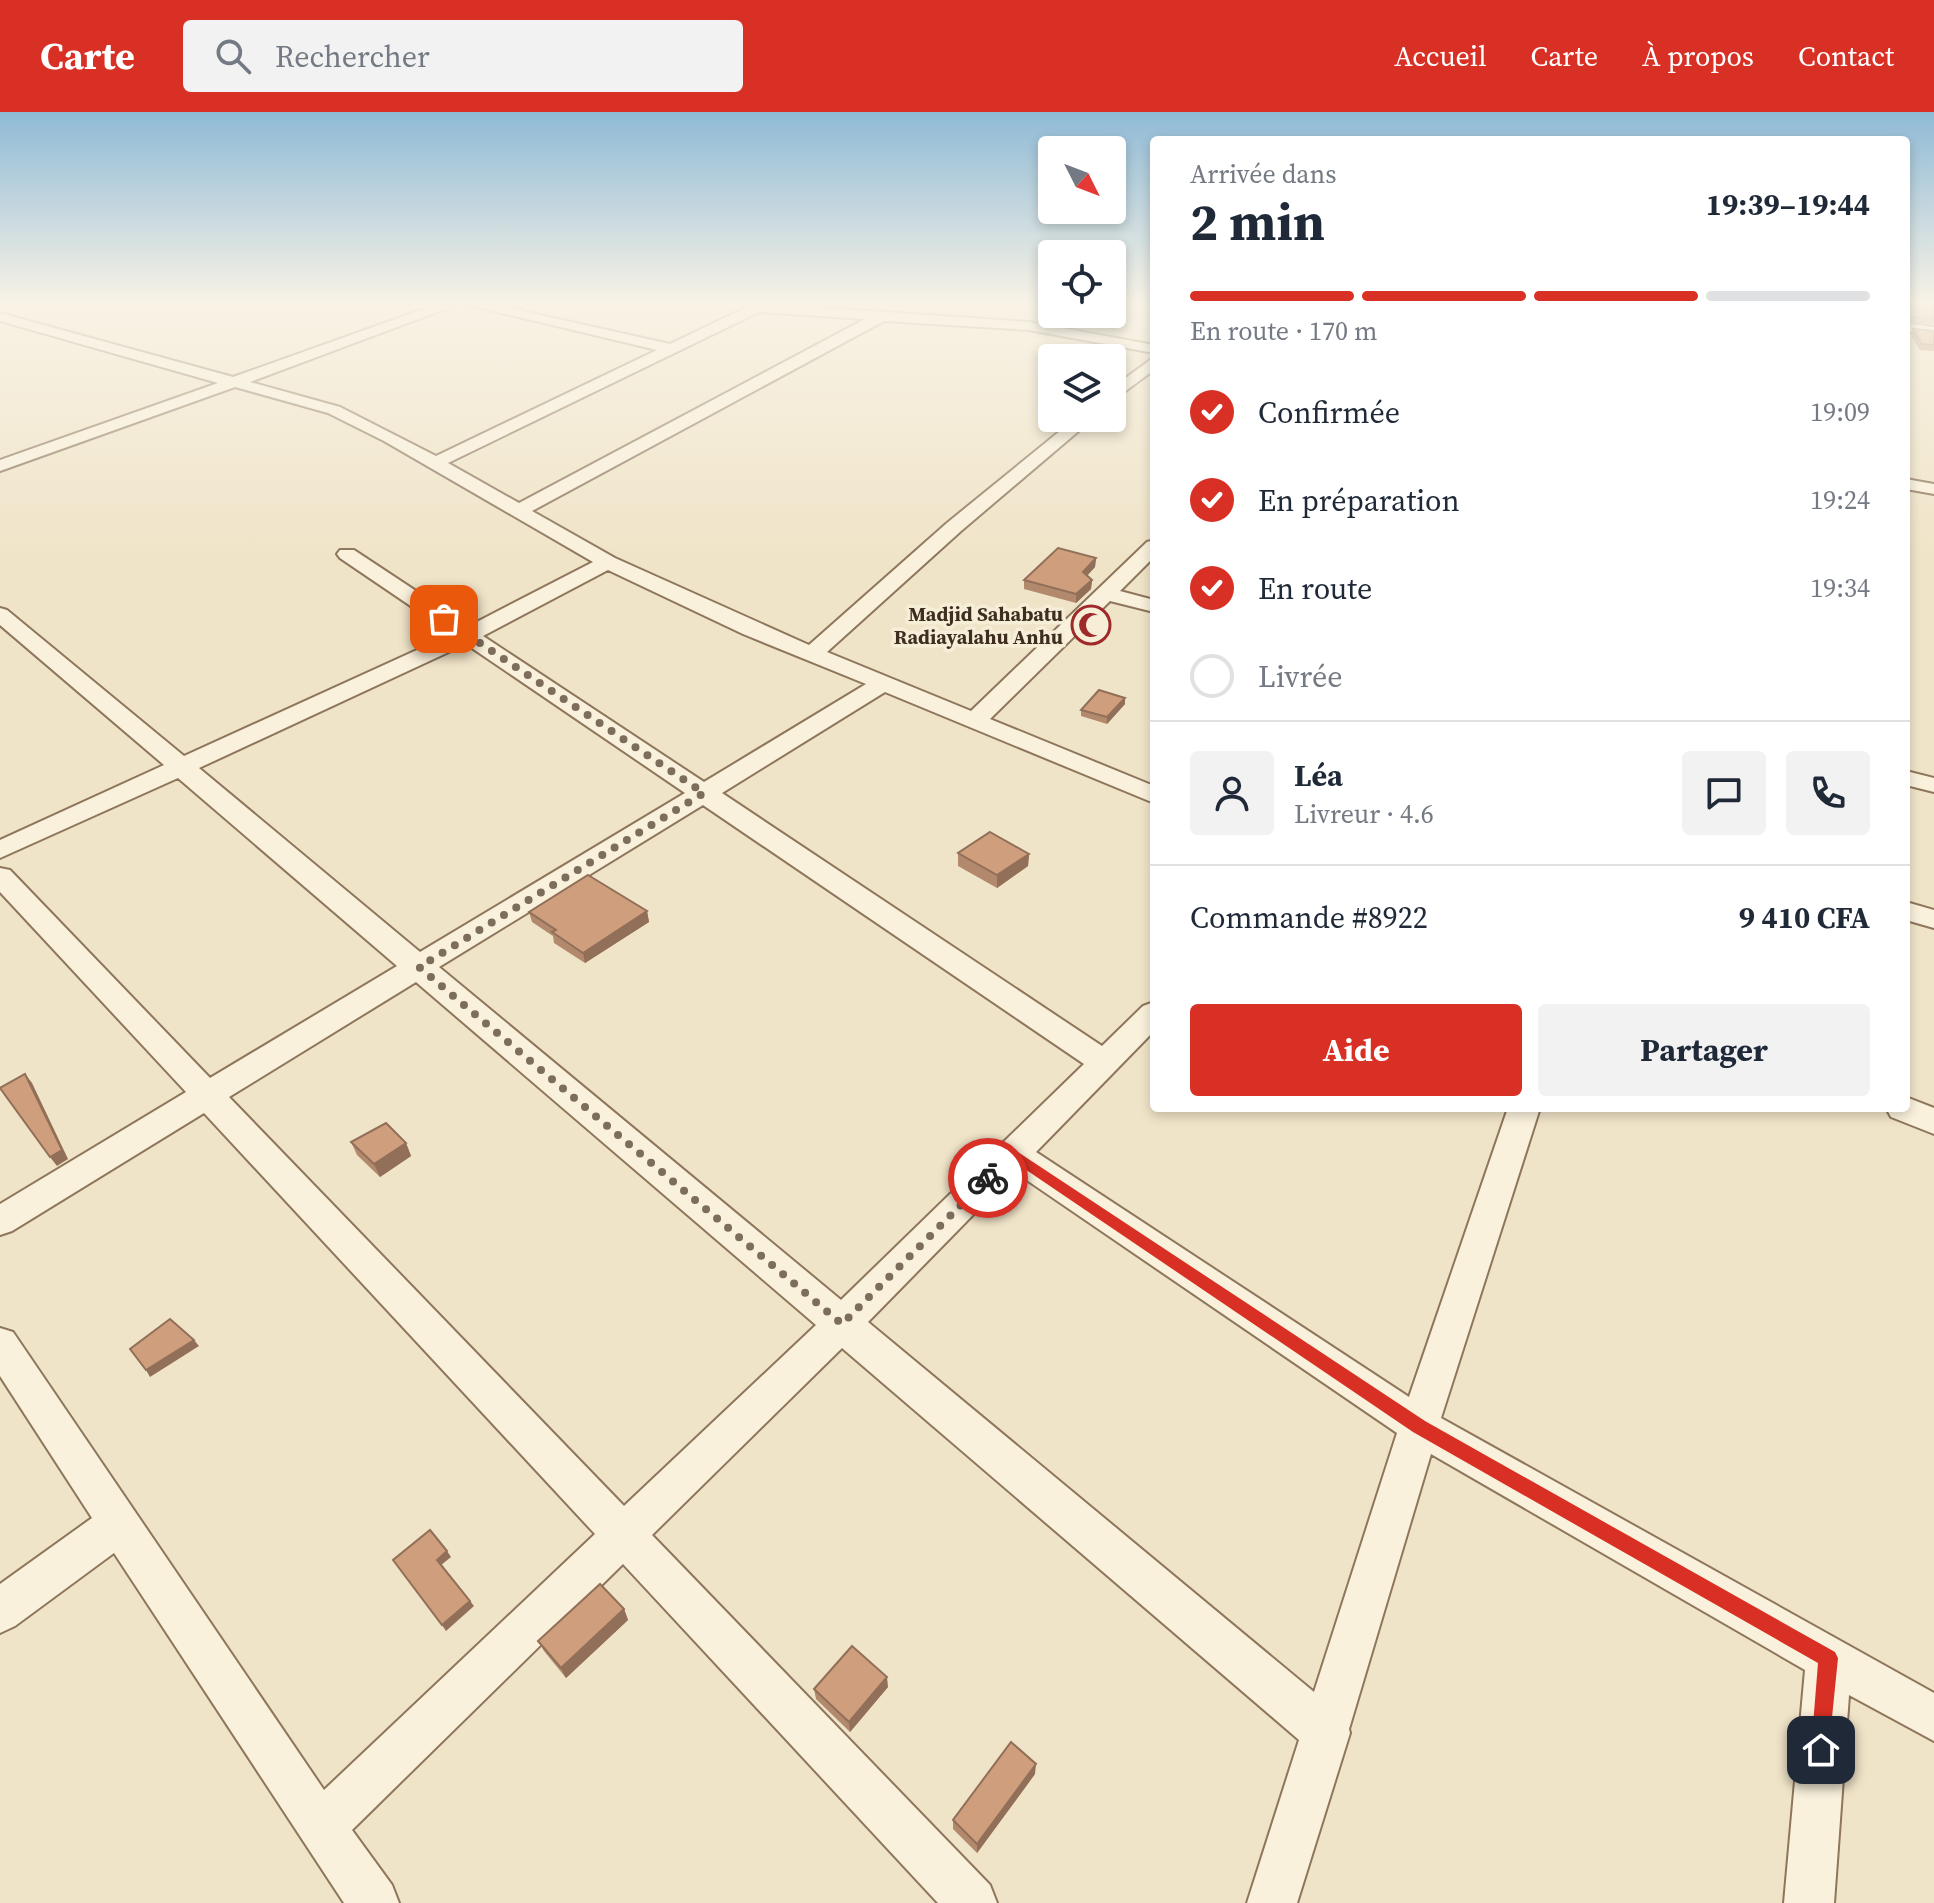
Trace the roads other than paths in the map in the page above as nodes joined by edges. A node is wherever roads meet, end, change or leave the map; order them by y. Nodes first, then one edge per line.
1 (216, 389) edge
2 (257, 389) edge
3 (589, 389) edge
4 (747, 389) edge
5 (1069, 432) edge
6 (435, 463) junction
7 (0, 466) edge
8 (1910, 485) edge
9 (1934, 489) edge
10 (518, 511) junction
11 (1150, 550) edge
12 (347, 554) dead end
13 (608, 562) junction
14 (1107, 594) junction
15 (1150, 605) edge
16 (0, 614) edge
17 (468, 635) junction
18 (811, 655) junction
19 (883, 684) junction
20 (974, 722) junction
21 (181, 767) junction
22 (1910, 779) edge
23 (1934, 785) edge
24 (704, 793) junction
25 (1150, 793) edge
26 (0, 850) edge
27 (0, 876) edge
28 (1910, 912) edge
29 (1934, 919) edge
30 (419, 967) junction
31 (1150, 1017) edge
32 (1104, 1062) junction
33 (206, 1096) junction
34 (1523, 1112) edge
35 (1910, 1112) edge
36 (1934, 1122) edge
37 (1012, 1153) junction
38 (0, 1221) edge
39 (842, 1324) junction
40 (0, 1344) edge
41 (1419, 1426) junction
42 (119, 1524) junction
43 (623, 1535) junction
44 (0, 1611) edge
45 (1829, 1658) junction
46 (1934, 1718) edge
47 (1327, 1733) junction
48 (320, 1827) junction
49 (374, 1903) edge
50 (972, 1903) edge
51 (1272, 1903) edge
52 (1809, 1903) edge

1 - 7 street
2 - 6 street
3 - 6 street
4 - 10 street
5 - 18 street
6 - 10 street
8 - 9 street
10 - 13 street
11 - 14 street
12 - 17 street
13 - 17 street
13 - 18 street
14 - 15 street
14 - 20 street
16 - 21 street
17 - 21 street
17 - 24 street
18 - 19 street
19 - 20 street
19 - 24 street
20 - 25 street
21 - 26 street
21 - 30 street
22 - 23 street
24 - 30 street
24 - 32 street
27 - 33 street
28 - 29 street
30 - 33 street
30 - 39 street
31 - 32 street
32 - 37 street
33 - 38 street
33 - 43 street
34 - 41 street
35 - 36 street
37 - 39 street
37 - 41 street
39 - 43 street
39 - 47 street
40 - 42 street
41 - 45 street
41 - 47 street
42 - 44 street
42 - 48 street
43 - 48 street
43 - 50 street
45 - 46 street
45 - 52 street
47 - 51 street
48 - 49 street

